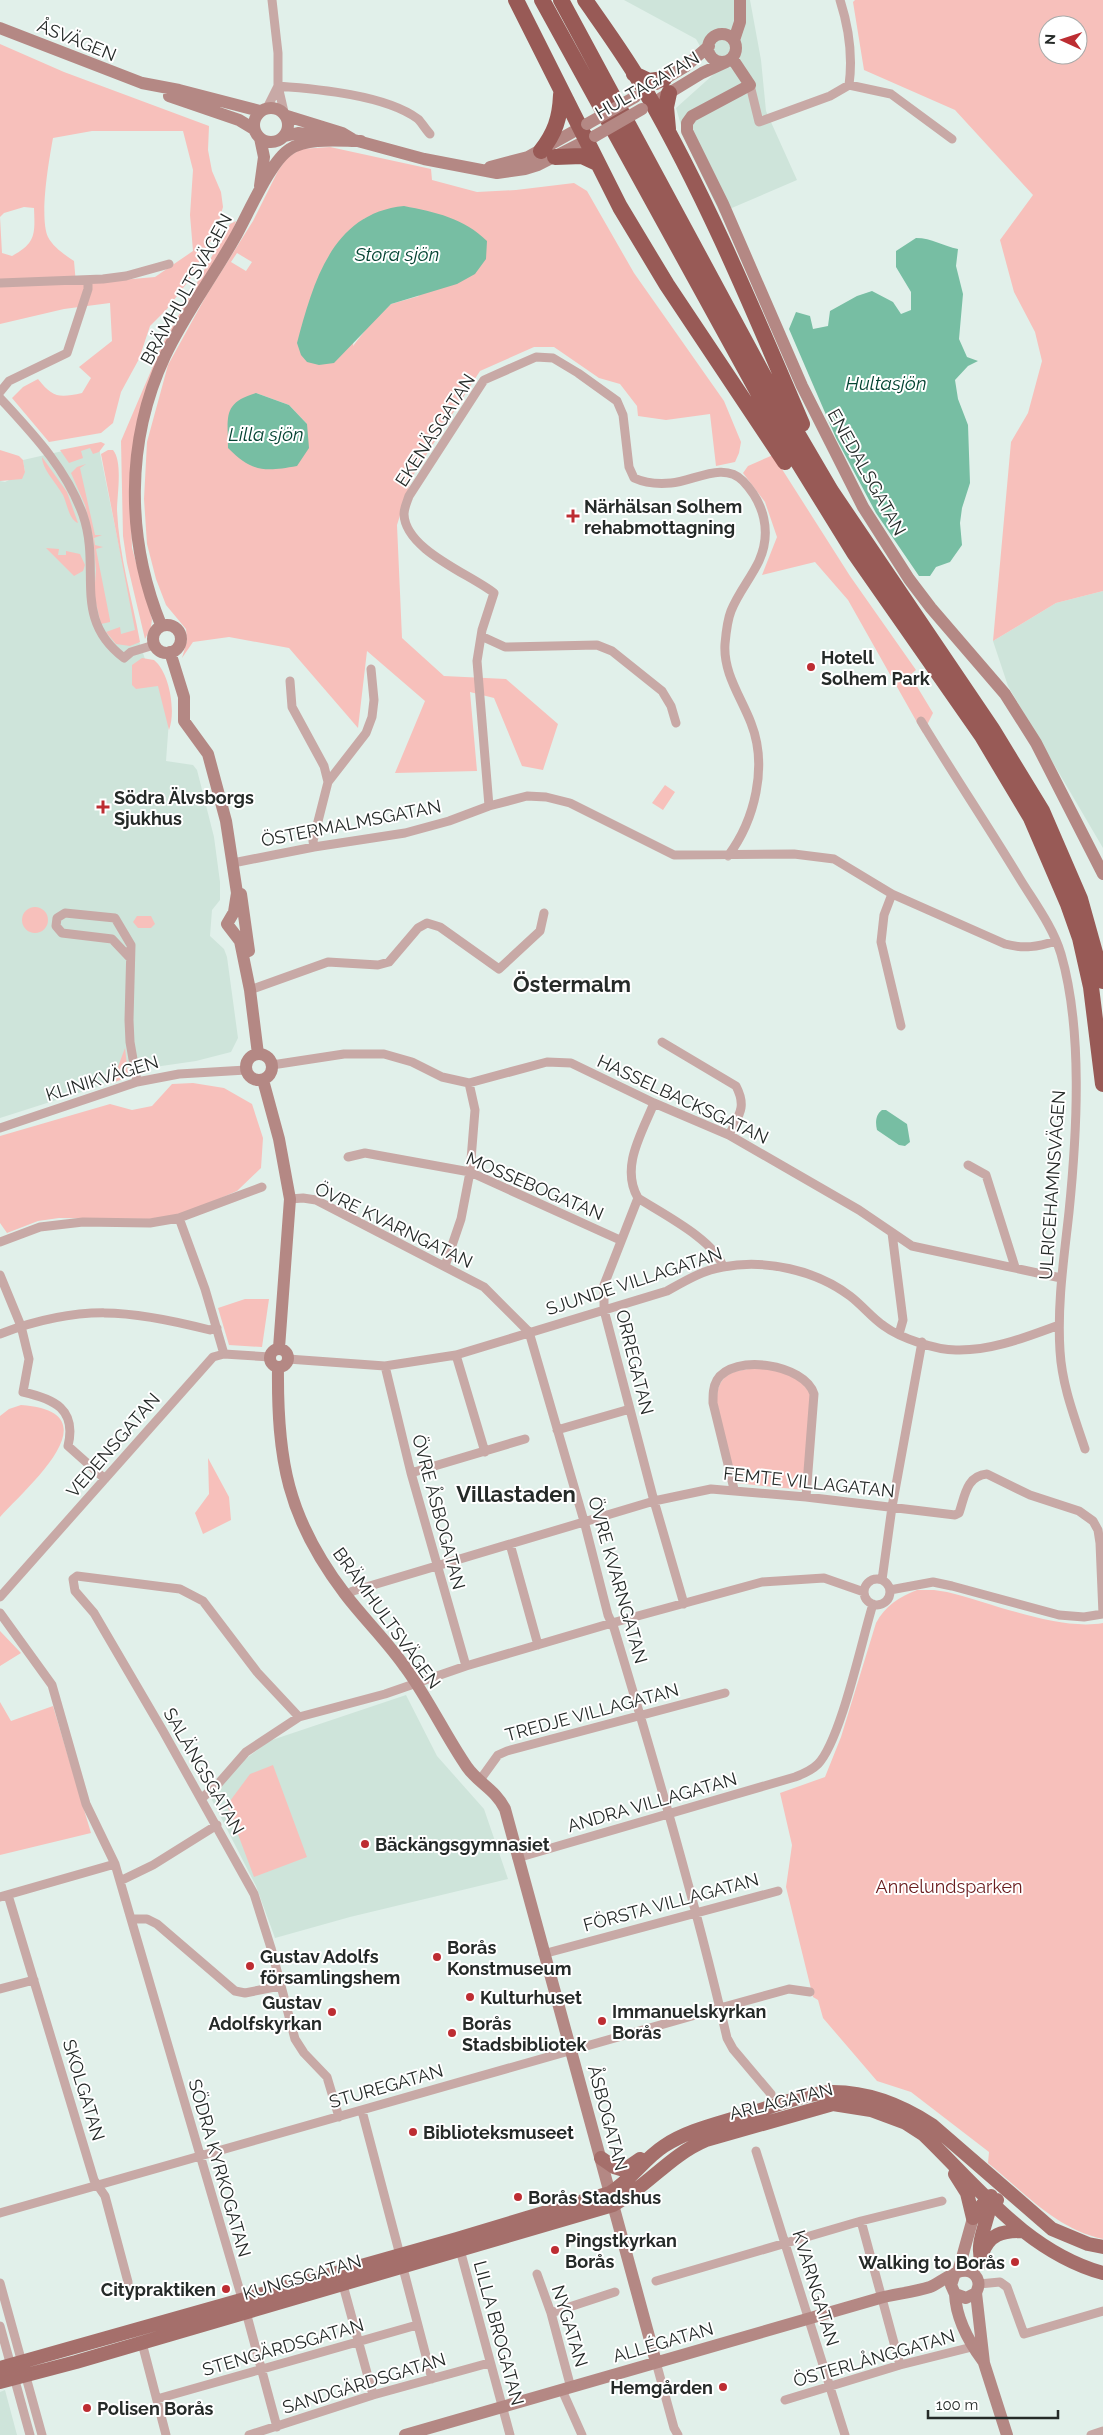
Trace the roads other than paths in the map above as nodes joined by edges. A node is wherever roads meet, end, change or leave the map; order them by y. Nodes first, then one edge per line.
1 (272, 0) edge
2 (516, 0) edge
3 (542, 0) edge
4 (560, 0) edge
5 (585, 0) edge
6 (740, 0) edge
7 (840, 0) edge
8 (0, 28) edge
9 (734, 40) junction
10 (709, 46) junction
11 (729, 60) junction
12 (634, 74) junction
13 (142, 84) junction
14 (750, 85) junction
15 (850, 85) junction
16 (278, 86) junction
17 (666, 86) junction
18 (561, 92) junction
19 (644, 100) junction
20 (263, 109) junction
21 (285, 114) junction
22 (587, 132) junction
23 (257, 133) junction
24 (669, 133) junction
25 (430, 134) dead end
26 (282, 138) junction
27 (952, 139) dead end
28 (356, 140) junction
29 (548, 154) junction
30 (597, 163) junction
31 (260, 186) junction
32 (252, 204) junction
33 (169, 264) dead end
34 (88, 280) junction
35 (0, 283) edge
36 (0, 392) edge
37 (0, 398) edge
38 (831, 490) junction
39 (855, 554) junction
40 (161, 625) junction
41 (481, 636) junction
42 (154, 645) junction
43 (170, 652) junction
44 (371, 669) dead end
45 (290, 681) dead end
46 (921, 721) dead end
47 (676, 723) dead end
48 (328, 782) junction
49 (489, 806) junction
50 (314, 847) junction
51 (728, 856) junction
52 (233, 863) junction
53 (1103, 874) edge
54 (892, 894) junction
55 (544, 913) dead end
56 (119, 922) junction
57 (112, 939) junction
58 (1056, 941) junction
59 (130, 958) junction
60 (1103, 981) edge
61 (249, 987) junction
62 (901, 1026) dead end
63 (662, 1042) dead end
64 (258, 1054) junction
65 (272, 1064) junction
66 (246, 1070) junction
67 (264, 1080) junction
68 (137, 1082) junction
69 (469, 1083) junction
70 (1103, 1084) edge
71 (654, 1103) junction
72 (0, 1128) edge
73 (729, 1135) junction
74 (348, 1157) dead end
75 (968, 1165) dead end
76 (470, 1172) junction
77 (262, 1186) dead end
78 (638, 1198) junction
79 (290, 1199) junction
80 (179, 1218) junction
81 (892, 1233) junction
82 (620, 1240) junction
83 (0, 1242) edge
84 (445, 1266) junction
85 (723, 1267) junction
86 (1014, 1267) junction
87 (0, 1275) edge
88 (1061, 1278) junction
89 (604, 1310) junction
90 (1059, 1325) junction
91 (21, 1326) junction
92 (217, 1328) junction
93 (528, 1332) junction
94 (0, 1334) edge
95 (899, 1334) junction
96 (922, 1342) junction
97 (224, 1354) junction
98 (456, 1355) junction
99 (279, 1358) junction
100 (385, 1366) junction
101 (630, 1409) junction
102 (557, 1430) junction
103 (525, 1440) dead end
104 (1085, 1448) dead end
105 (485, 1452) junction
106 (411, 1473) junction
107 (105, 1479) junction
108 (734, 1489) junction
109 (806, 1497) junction
110 (654, 1501) junction
111 (892, 1507) junction
112 (584, 1521) junction
113 (510, 1544) junction
114 (436, 1566) junction
115 (882, 1580) junction
116 (890, 1590) junction
117 (864, 1592) junction
118 (346, 1595) junction
119 (0, 1597) edge
120 (684, 1604) junction
121 (873, 1604) junction
122 (0, 1613) edge
123 (1103, 1614) edge
124 (612, 1623) junction
125 (538, 1645) junction
126 (466, 1666) junction
127 (416, 1684) junction
128 (725, 1692) dead end
129 (640, 1715) junction
130 (300, 1717) junction
131 (485, 1784) junction
132 (202, 1798) junction
133 (668, 1815) junction
134 (217, 1825) junction
135 (517, 1858) junction
136 (114, 1864) junction
137 (120, 1881) junction
138 (778, 1891) dead end
139 (4, 1896) edge
140 (696, 1912) junction
141 (131, 1919) junction
142 (543, 1954) junction
143 (34, 1980) junction
144 (280, 1986) junction
145 (0, 1990) edge
146 (810, 1992) dead end
147 (720, 2008) junction
148 (571, 2049) junction
149 (771, 2094) dead end
150 (362, 2111) junction
151 (339, 2117) junction
152 (934, 2145) junction
153 (658, 2151) junction
154 (756, 2151) dead end
155 (200, 2156) junction
156 (601, 2158) junction
157 (988, 2175) junction
158 (97, 2185) junction
159 (612, 2199) junction
160 (991, 2200) junction
161 (942, 2201) dead end
162 (0, 2213) edge
163 (973, 2218) junction
164 (861, 2221) junction
165 (1052, 2229) junction
166 (1022, 2231) junction
167 (785, 2243) junction
168 (459, 2245) junction
169 (1103, 2247) edge
170 (401, 2261) junction
171 (982, 2262) junction
172 (1103, 2273) edge
173 (537, 2274) dead end
174 (956, 2274) junction
175 (656, 2281) dead end
176 (0, 2283) edge
177 (343, 2285) junction
178 (932, 2286) junction
179 (977, 2286) junction
180 (615, 2292) dead end
181 (128, 2293) dead end
182 (954, 2293) junction
183 (880, 2298) junction
184 (244, 2306) junction
185 (1103, 2311) edge
186 (551, 2313) junction
187 (808, 2319) junction
188 (417, 2325) junction
189 (0, 2326) edge
190 (359, 2342) junction
191 (142, 2343) junction
192 (972, 2347) junction
193 (656, 2362) junction
194 (489, 2363) junction
195 (984, 2363) junction
196 (900, 2366) junction
197 (15, 2369) edge
198 (261, 2371) junction
199 (432, 2379) junction
200 (0, 2382) edge
201 (829, 2388) junction
202 (566, 2389) junction
203 (373, 2395) junction
204 (157, 2399) junction
205 (785, 2400) dead end
206 (502, 2408) junction
207 (277, 2427) junction
208 (1103, 2431) edge
209 (678, 2434) edge
210 (30, 2435) edge
211 (42, 2435) edge
212 (166, 2435) edge
213 (249, 2435) edge
214 (405, 2435) edge
215 (510, 2435) edge
216 (582, 2435) edge
217 (845, 2435) edge
218 (1007, 2435) edge
219 (1091, 2435) edge

1 - 16 street
2 - 18 highway
3 - 39 highway
4 - 38 highway
5 - 12 highway
6 - 9 street
7 - 15 street
8 - 13 street, ÅSVÄGEN
9 - 10 street, HULTAGATAN
9 - 11 street
10 - 11 street, HULTAGATAN
10 - 17 street, HULTAGATAN
11 - 14 street
11 - 17 street, HULTAGATAN
12 - 17 highway
12 - 19 highway
13 - 20 street, ÅSVÄGEN
13 - 23 street, ÅSVÄGEN
14 - 15 street
14 - 53 street, ENEDALSGATAN
15 - 27 street
16 - 20 street
16 - 21 street
16 - 25 street
17 - 19 street, HULTAGATAN
17 - 24 highway
18 - 22 highway
18 - 29 highway
19 - 22 street, HULTAGATAN, bridge
19 - 24 highway
20 - 21 street
20 - 23 street
21 - 26 street
21 - 28 street
22 - 29 street
22 - 30 highway
23 - 26 street
23 - 31 street, BRÄMHULTSVÄGEN
24 - 38 highway
26 - 28 street
26 - 31 street, BRÄMHULTSVÄGEN
28 - 29 street
28 - 32 street, BRÄMHULTSVÄGEN
29 - 30 highway
30 - 39 highway
31 - 32 street, BRÄMHULTSVÄGEN
32 - 40 street, BRÄMHULTSVÄGEN
33 - 34 street
34 - 35 street
34 - 36 street
37 - 42 street
38 - 60 highway
39 - 70 highway
40 - 42 street
40 - 43 street
41 - 47 street
41 - 49 street, EKENÄSGATAN
41 - 51 street, EKENÄSGATAN
42 - 43 street
43 - 52 street
44 - 48 street
45 - 48 street
46 - 58 street, ULRICEHAMNSVÄGEN
48 - 50 street
49 - 50 street, ÖSTERMALMSGATAN
49 - 51 street, ÖSTERMALMSGATAN
50 - 52 street, ÖSTERMALMSGATAN
51 - 54 street, ÖSTERMALMSGATAN
52 - 61 street
54 - 58 street, ÖSTERMALMSGATAN
54 - 62 street
55 - 61 street
56 - 57 street
56 - 57 street
56 - 59 street
57 - 59 street
58 - 88 street, ULRICEHAMNSVÄGEN
59 - 68 street
61 - 64 street
63 - 73 street
64 - 65 street
64 - 66 street
65 - 67 street
65 - 69 street, HASSELBACKSGATAN
66 - 67 street
66 - 68 street, KLINIKVÄGEN
67 - 79 street, BRÄMHULTSVÄGEN
68 - 72 street, KLINIKVÄGEN
69 - 71 street, HASSELBACKSGATAN
69 - 76 street
71 - 73 street, HASSELBACKSGATAN
71 - 78 street
73 - 81 street, HASSELBACKSGATAN
74 - 76 street, MOSSEBOGATAN
75 - 86 street
76 - 82 street, MOSSEBOGATAN
76 - 84 street
77 - 80 street
78 - 82 street, ORREGATAN
78 - 85 street
79 - 84 street, ÖVRE KVARNGATAN
79 - 99 street, BRÄMHULTSVÄGEN
80 - 83 street
80 - 92 street
81 - 86 street, HASSELBACKSGATAN
81 - 95 street
82 - 89 street, ORREGATAN
84 - 93 street, ÖVRE KVARNGATAN
85 - 89 street, SJUNDE VILLAGATAN
85 - 95 street, SJUNDE VILLAGATAN
86 - 88 street, HASSELBACKSGATAN
87 - 91 street
88 - 90 street, ULRICEHAMNSVÄGEN
89 - 93 street, SJUNDE VILLAGATAN
89 - 101 street, ORREGATAN
90 - 96 street, SJUNDE VILLAGATAN
90 - 104 street, ULRICEHAMNSVÄGEN
91 - 92 street
91 - 94 street
91 - 107 street
92 - 97 street
93 - 98 street, SJUNDE VILLAGATAN
93 - 102 street, ÖVRE KVARNGATAN
95 - 96 street, SJUNDE VILLAGATAN
96 - 111 street
97 - 99 street
97 - 107 street, VEDENSGATAN
98 - 100 street, SJUNDE VILLAGATAN
98 - 105 street
99 - 100 street, SJUNDE VILLAGATAN
99 - 118 street, BRÄMHULTSVÄGEN
100 - 106 street, ÖVRE ÅSBOGATAN
101 - 102 street
101 - 110 street, ORREGATAN
102 - 112 street, ÖVRE KVARNGATAN
103 - 105 street
105 - 106 street
106 - 114 street, ÖVRE ÅSBOGATAN
107 - 119 street, VEDENSGATAN
108 - 109 street, FEMTE VILLAGATAN
108 - 109 street
108 - 110 street, FEMTE VILLAGATAN
109 - 111 street, FEMTE VILLAGATAN
110 - 112 street, FEMTE VILLAGATAN
110 - 120 street, ORREGATAN
111 - 115 street
111 - 123 street, FEMTE VILLAGATAN
112 - 113 street, FEMTE VILLAGATAN
112 - 124 street, ÖVRE KVARNGATAN
113 - 114 street, FEMTE VILLAGATAN
113 - 125 street
114 - 118 street, FEMTE VILLAGATAN
114 - 126 street, ÖVRE ÅSBOGATAN
115 - 116 street
115 - 117 street
116 - 121 street
116 - 123 street
117 - 120 street
117 - 121 street
118 - 127 street, BRÄMHULTSVÄGEN
120 - 124 street
121 - 133 street, ANDRA VILLAGATAN
122 - 136 street, SÖDRA KYRKOGATAN
124 - 125 street
124 - 129 street, ÖVRE KVARNGATAN
125 - 126 street
126 - 127 street
127 - 130 street
127 - 131 street, BRÄMHULTSVÄGEN
128 - 129 street, TREDJE VILLAGATAN
129 - 131 street, TREDJE VILLAGATAN
129 - 133 street, ÖVRE KVARNGATAN
130 - 132 street
130 - 132 street, SALÄNGSGATAN
131 - 135 street, ÅSBOGATAN
132 - 134 street, SALÄNGSGATAN
133 - 135 street, ANDRA VILLAGATAN
133 - 140 street, ÖVRE KVARNGATAN
134 - 137 street
134 - 144 street, SALÄNGSGATAN
135 - 142 street, ÅSBOGATAN
136 - 137 street, SÖDRA KYRKOGATAN
136 - 139 street
137 - 141 street, SÖDRA KYRKOGATAN
138 - 140 street, FÖRSTA VILLAGATAN
139 - 143 street, SKOLGATAN
140 - 142 street, FÖRSTA VILLAGATAN
140 - 147 street, ÖVRE KVARNGATAN
141 - 144 street
141 - 155 street, SÖDRA KYRKOGATAN
142 - 148 street, ÅSBOGATAN
143 - 145 street
143 - 158 street, SKOLGATAN
144 - 151 street, SALÄNGSGATAN
146 - 147 street, STUREGATAN
147 - 148 street, STUREGATAN
147 - 149 street, ÖVRE KVARNGATAN
148 - 150 street, STUREGATAN
148 - 156 street, ÅSBOGATAN
150 - 151 street, STUREGATAN
150 - 170 street
151 - 155 street, STUREGATAN
152 - 159 main road, ARLAGATAN
152 - 160 main road, ARLAGATAN
152 - 163 main road
153 - 156 main road
153 - 157 main road, ARLAGATAN
153 - 159 main road, ARLAGATAN
154 - 167 street, KVARNGATAN
155 - 158 street, STUREGATAN
155 - 184 street, SÖDRA KYRKOGATAN
156 - 159 street, ÅSBOGATAN
157 - 160 main road
157 - 165 main road, ARLAGATAN
158 - 162 street, STUREGATAN
158 - 181 street, SKOLGATAN
159 - 168 main road, KUNGSGATAN
159 - 193 street, ÅSBOGATAN
160 - 163 main road
160 - 165 main road
160 - 166 main road, ARLAGATAN
160 - 171 main road
161 - 164 street
163 - 174 street
164 - 167 street
164 - 183 street
165 - 169 main road, ARLAGATAN
166 - 171 main road
166 - 172 main road, ARLAGATAN
167 - 175 street
167 - 187 street, KVARNGATAN
168 - 170 main road, KUNGSGATAN
168 - 194 street, LILLA BROGATAN
170 - 177 main road, KUNGSGATAN
170 - 184 main road, KUNGSGATAN
170 - 188 street
171 - 179 street
173 - 186 street, NYGATAN
174 - 178 street, ALLÉGATAN
174 - 179 street
174 - 182 street
176 - 197 street
177 - 184 main road, KUNGSGATAN
177 - 190 street
178 - 182 street, ALLÉGATAN
178 - 183 street, ALLÉGATAN
179 - 182 street
179 - 185 street
179 - 195 street
180 - 186 street
182 - 192 street
183 - 187 street, ALLÉGATAN
183 - 196 street
184 - 191 main road, KUNGSGATAN
184 - 197 main road, KUNGSGATAN
184 - 198 street, SÖDRA KYRKOGATAN
186 - 202 street, NYGATAN
187 - 193 street, ALLÉGATAN
187 - 201 street, KVARNGATAN
188 - 190 street, STENGÄRDSGATAN
188 - 199 street
189 - 197 street
190 - 198 street, STENGÄRDSGATAN
190 - 203 street
191 - 197 main road, KUNGSGATAN
191 - 204 street
192 - 195 street
192 - 196 street, ÖSTERLÅNGGATAN
193 - 202 street, ALLÉGATAN
193 - 209 street, ÅSBOGATAN
194 - 199 street, SANDGÄRDSGATAN
194 - 206 street, LILLA BROGATAN
195 - 218 street
196 - 201 street, ÖSTERLÅNGGATAN
197 - 200 main road, KUNGSGATAN
197 - 210 street
197 - 211 street
198 - 204 street, STENGÄRDSGATAN
198 - 207 street, SÖDRA KYRKOGATAN
199 - 203 street, SANDGÄRDSGATAN
201 - 205 street, ÖSTERLÅNGGATAN
201 - 217 street, KVARNGATAN
202 - 206 street, ALLÉGATAN
202 - 216 street, NYGATAN
203 - 207 street, SANDGÄRDSGATAN
204 - 212 street
206 - 214 street, ALLÉGATAN
206 - 215 street, LILLA BROGATAN
207 - 213 street, SANDGÄRDSGATAN
208 - 219 street

